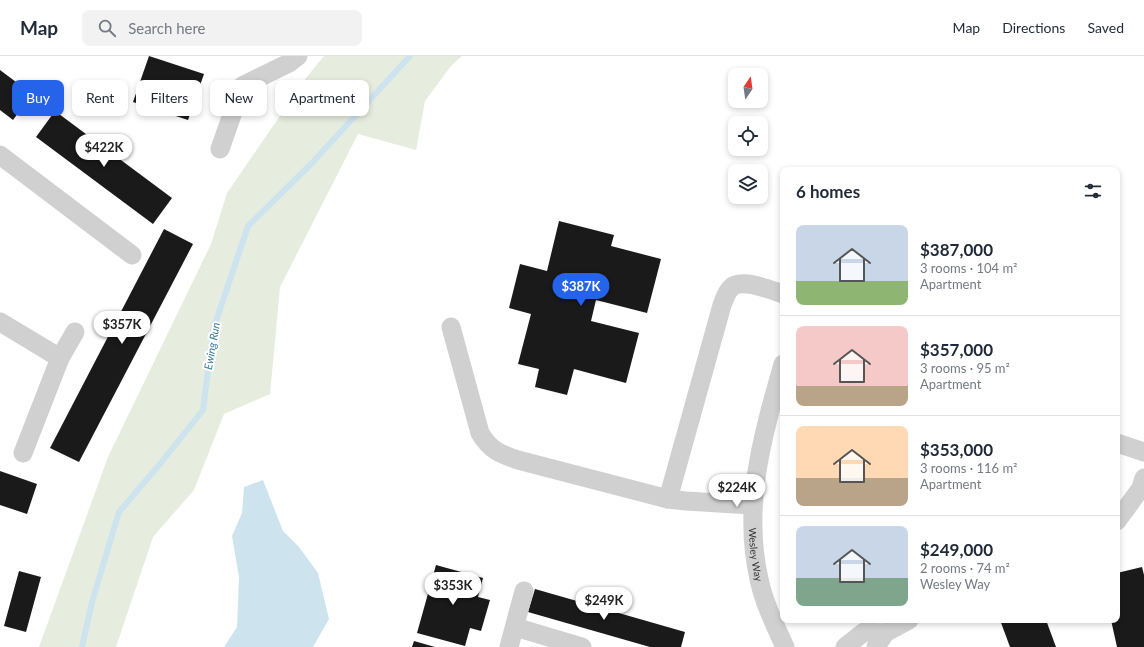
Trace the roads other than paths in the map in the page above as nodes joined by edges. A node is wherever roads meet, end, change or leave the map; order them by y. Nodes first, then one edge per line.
1 (298, 56) edge
2 (220, 149) dead end
3 (0, 155) edge
4 (132, 255) dead end
5 (780, 293) edge
6 (0, 322) edge
7 (451, 327) dead end
8 (75, 332) dead end
9 (60, 358) junction
10 (780, 375) edge
11 (1120, 444) edge
12 (1144, 452) edge
13 (23, 453) dead end
14 (1144, 478) edge
15 (668, 498) junction
16 (752, 505) junction
17 (1120, 517) edge
18 (524, 591) dead end
19 (905, 623) edge
20 (515, 627) junction
21 (881, 640) edge
22 (509, 647) edge
23 (582, 647) edge
24 (785, 647) edge
25 (845, 647) edge

1 - 2 street
3 - 4 street
5 - 15 street
6 - 9 street
7 - 15 street
8 - 9 street
9 - 13 street
10 - 16 street, Wesley Way
11 - 12 street
14 - 17 street
15 - 16 street
16 - 24 street, Wesley Way
18 - 20 street
19 - 21 street
20 - 22 street
20 - 23 street
21 - 25 street

